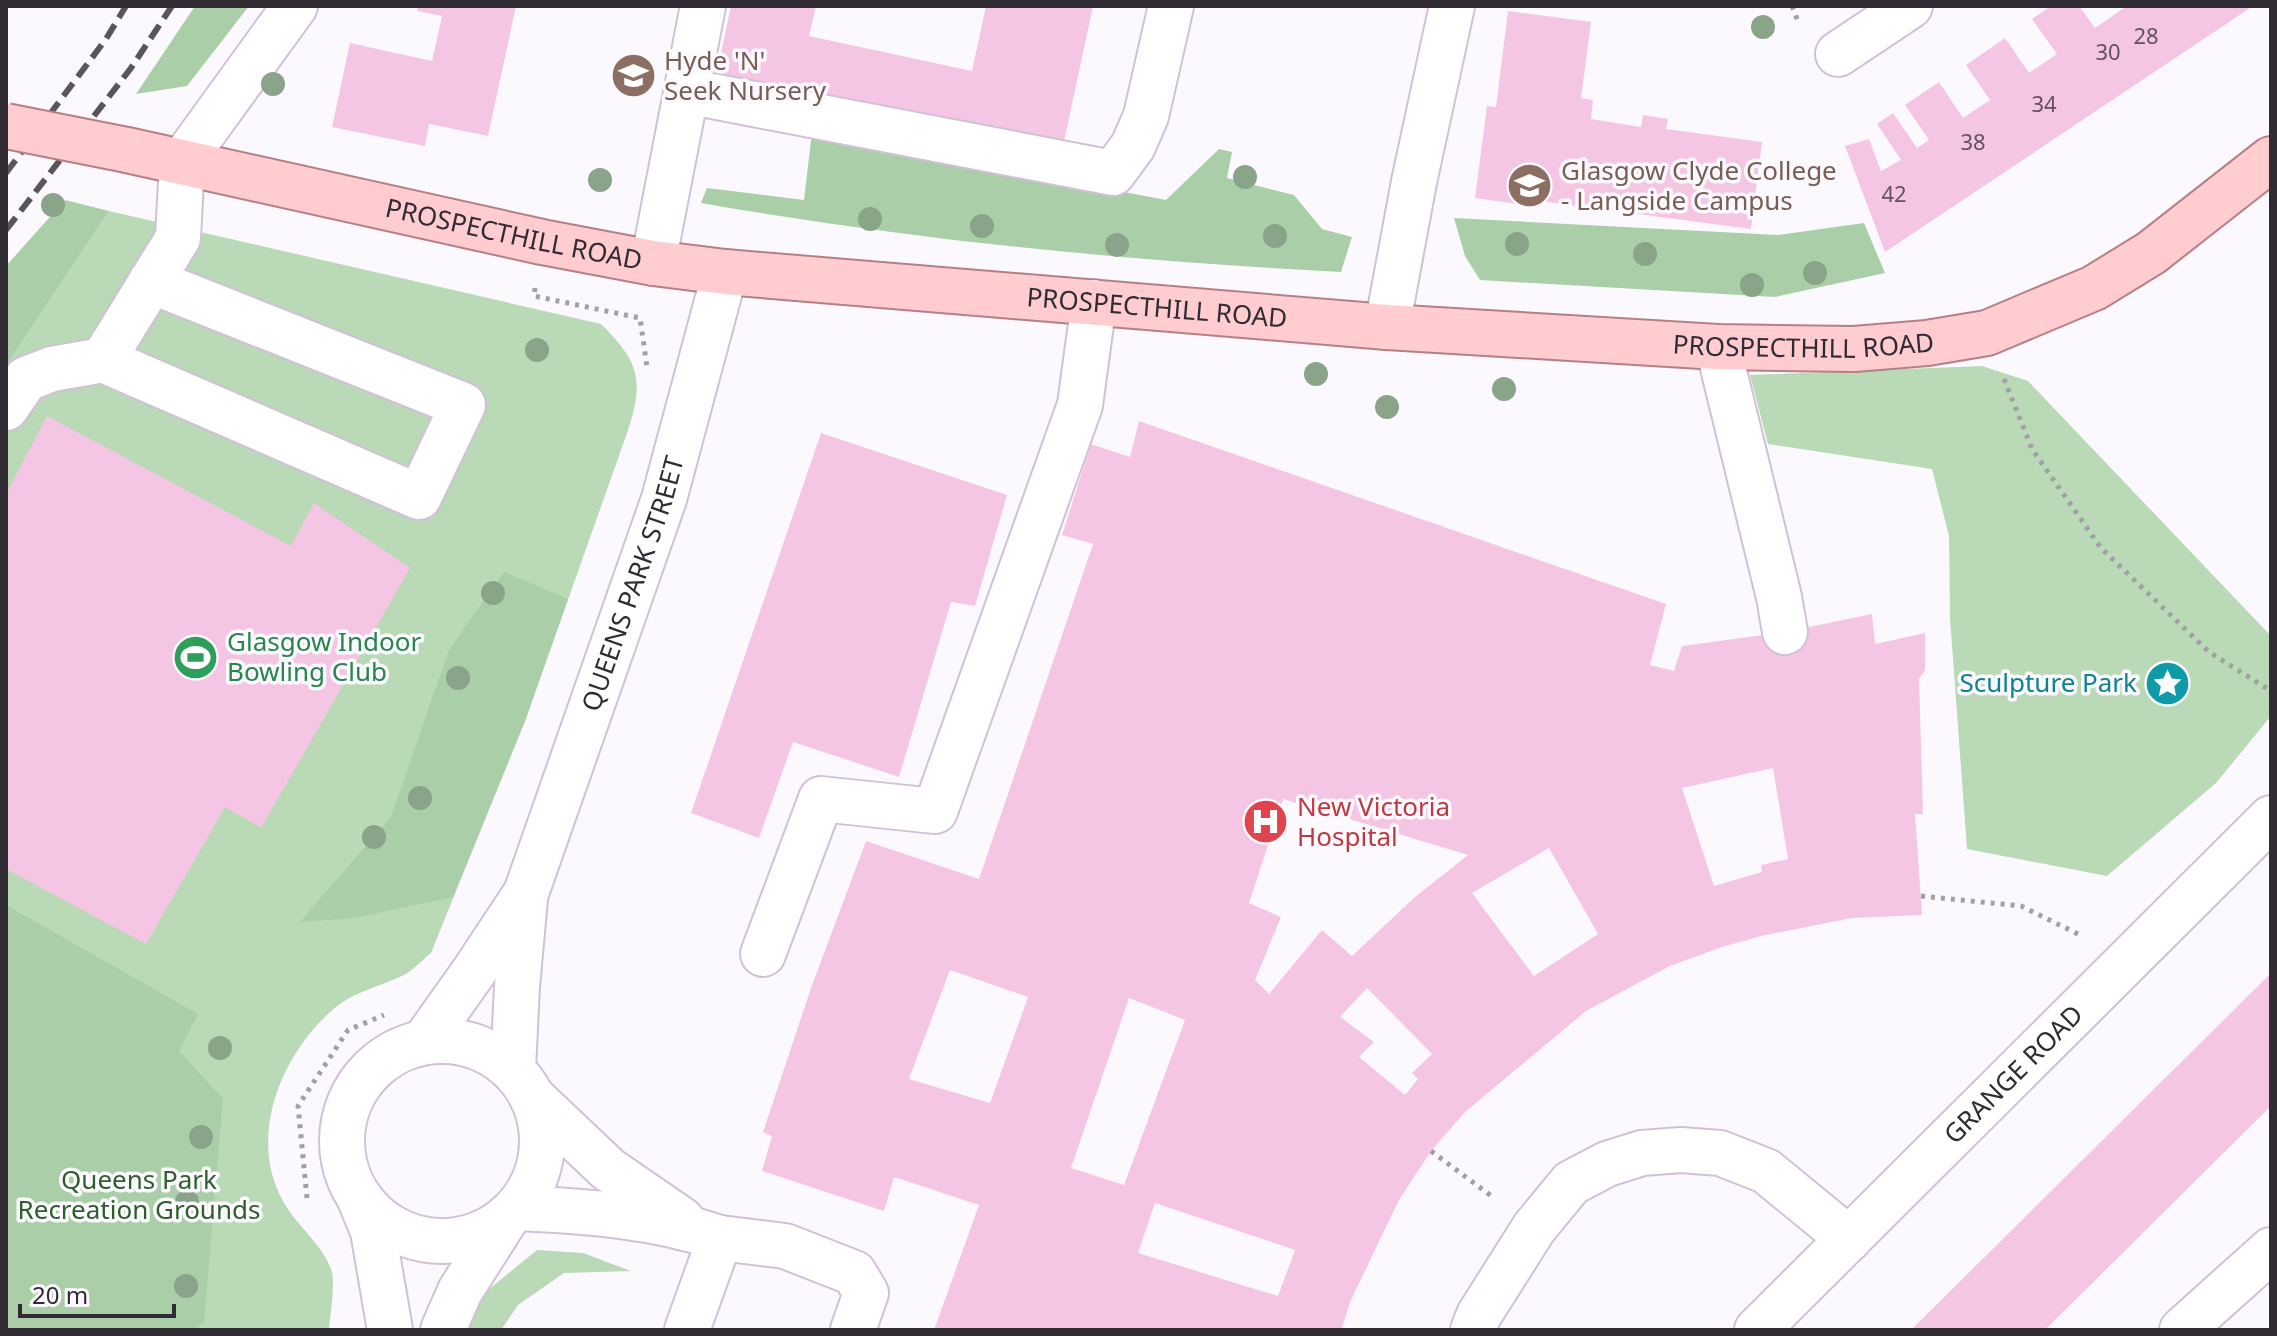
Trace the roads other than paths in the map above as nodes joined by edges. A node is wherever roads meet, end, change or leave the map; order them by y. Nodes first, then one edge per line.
1 (295, 6) edge
2 (703, 6) edge
3 (1171, 6) edge
4 (1452, 6) edge
5 (1910, 6) edge
6 (1838, 54) dead end
7 (686, 91) junction
8 (6, 126) edge
9 (2271, 159) edge
10 (182, 162) junction
11 (653, 263) junction
12 (725, 272) junction
13 (151, 281) junction
14 (1094, 302) junction
15 (1387, 327) junction
16 (1718, 347) junction
17 (103, 360) junction
18 (6, 408) edge
19 (1785, 632) dead end
20 (2271, 818) edge
21 (526, 893) junction
22 (763, 954) dead end
23 (424, 1042) junction
24 (523, 1084) junction
25 (359, 1197) junction
26 (512, 1212) junction
27 (708, 1234) junction
28 (1849, 1239) junction
29 (2271, 1250) edge
30 (390, 1330) edge
31 (443, 1330) edge
32 (687, 1330) edge
33 (853, 1330) edge
34 (1473, 1330) edge
35 (1757, 1330) edge
36 (2182, 1330) edge

1 - 10 street
2 - 7 street
3 - 7 street
4 - 15 street
5 - 6 street
7 - 11 street
8 - 10 main road, PROSPECTHILL ROAD, bridge
9 - 16 main road, PROSPECTHILL ROAD
10 - 11 main road, PROSPECTHILL ROAD
10 - 13 street
11 - 12 main road, PROSPECTHILL ROAD
12 - 14 main road, PROSPECTHILL ROAD
12 - 21 street, QUEENS PARK STREET
13 - 17 street
13 - 17 street
14 - 15 main road, PROSPECTHILL ROAD
14 - 22 street
15 - 16 main road, PROSPECTHILL ROAD
16 - 19 street
17 - 18 street
20 - 28 street, GRANGE ROAD
21 - 23 street, QUEENS PARK STREET
21 - 24 street, QUEENS PARK STREET
23 - 24 street
23 - 25 street
24 - 26 street
24 - 27 street
25 - 26 street
25 - 30 street
26 - 27 street
26 - 31 street
27 - 32 street
27 - 33 street
28 - 34 street
28 - 35 street, GRANGE ROAD
29 - 36 street

